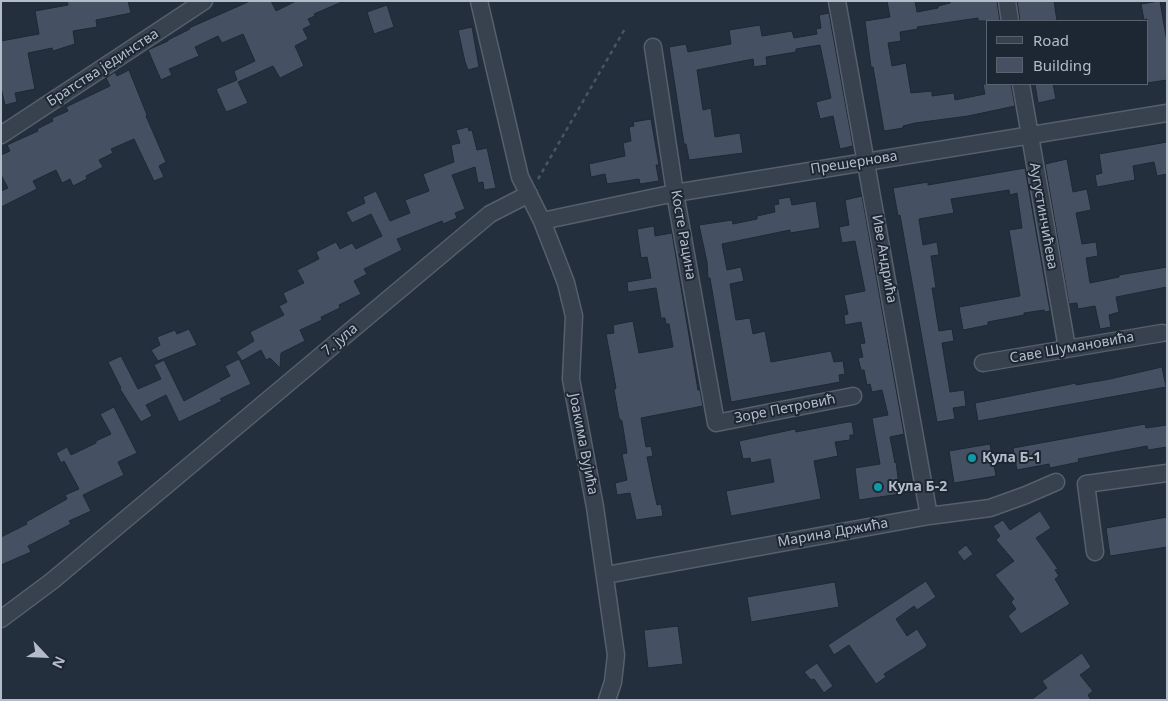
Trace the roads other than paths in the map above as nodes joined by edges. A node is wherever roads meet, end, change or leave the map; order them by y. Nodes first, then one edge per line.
1 (204, 1) edge
2 (480, 1) edge
3 (837, 1) edge
4 (1007, 1) edge
5 (1010, 20) edge
6 (653, 46) dead end
7 (1021, 85) edge
8 (1167, 113) edge
9 (1, 135) edge
10 (1029, 135) junction
11 (867, 161) junction
12 (675, 193) junction
13 (529, 194) junction
14 (542, 221) junction
15 (1162, 333) dead end
16 (1066, 348) junction
17 (983, 363) dead end
18 (853, 396) dead end
19 (716, 423) joint
20 (1167, 473) edge
21 (1056, 482) dead end
22 (929, 516) junction
23 (1095, 552) dead end
24 (606, 575) junction
25 (1, 619) edge
26 (607, 700) edge

1 - 9 street, Братства јединства
2 - 13 street
3 - 11 street, Иве Андрића
4 - 5 street
6 - 12 street, Косте Рацина
7 - 10 street, Аугустинчићева
8 - 10 street, Прешернова
10 - 11 street, Прешернова
10 - 16 street, Аугустинчићева
11 - 12 street, Прешернова
11 - 22 street, Иве Андрића
12 - 14 street, Прешернова
12 - 19 street, Косте Рацина
13 - 14 street, Јоакима Вујића
13 - 25 street, 7. јула
14 - 24 street, Јоакима Вујића
15 - 16 street, Саве Шумановића
16 - 17 street, Саве Шумановића
18 - 19 street, Зоре Петровић
20 - 23 street
21 - 22 street, Марина Држића
22 - 24 street, Марина Држића
24 - 26 street, Јоакима Вујића

